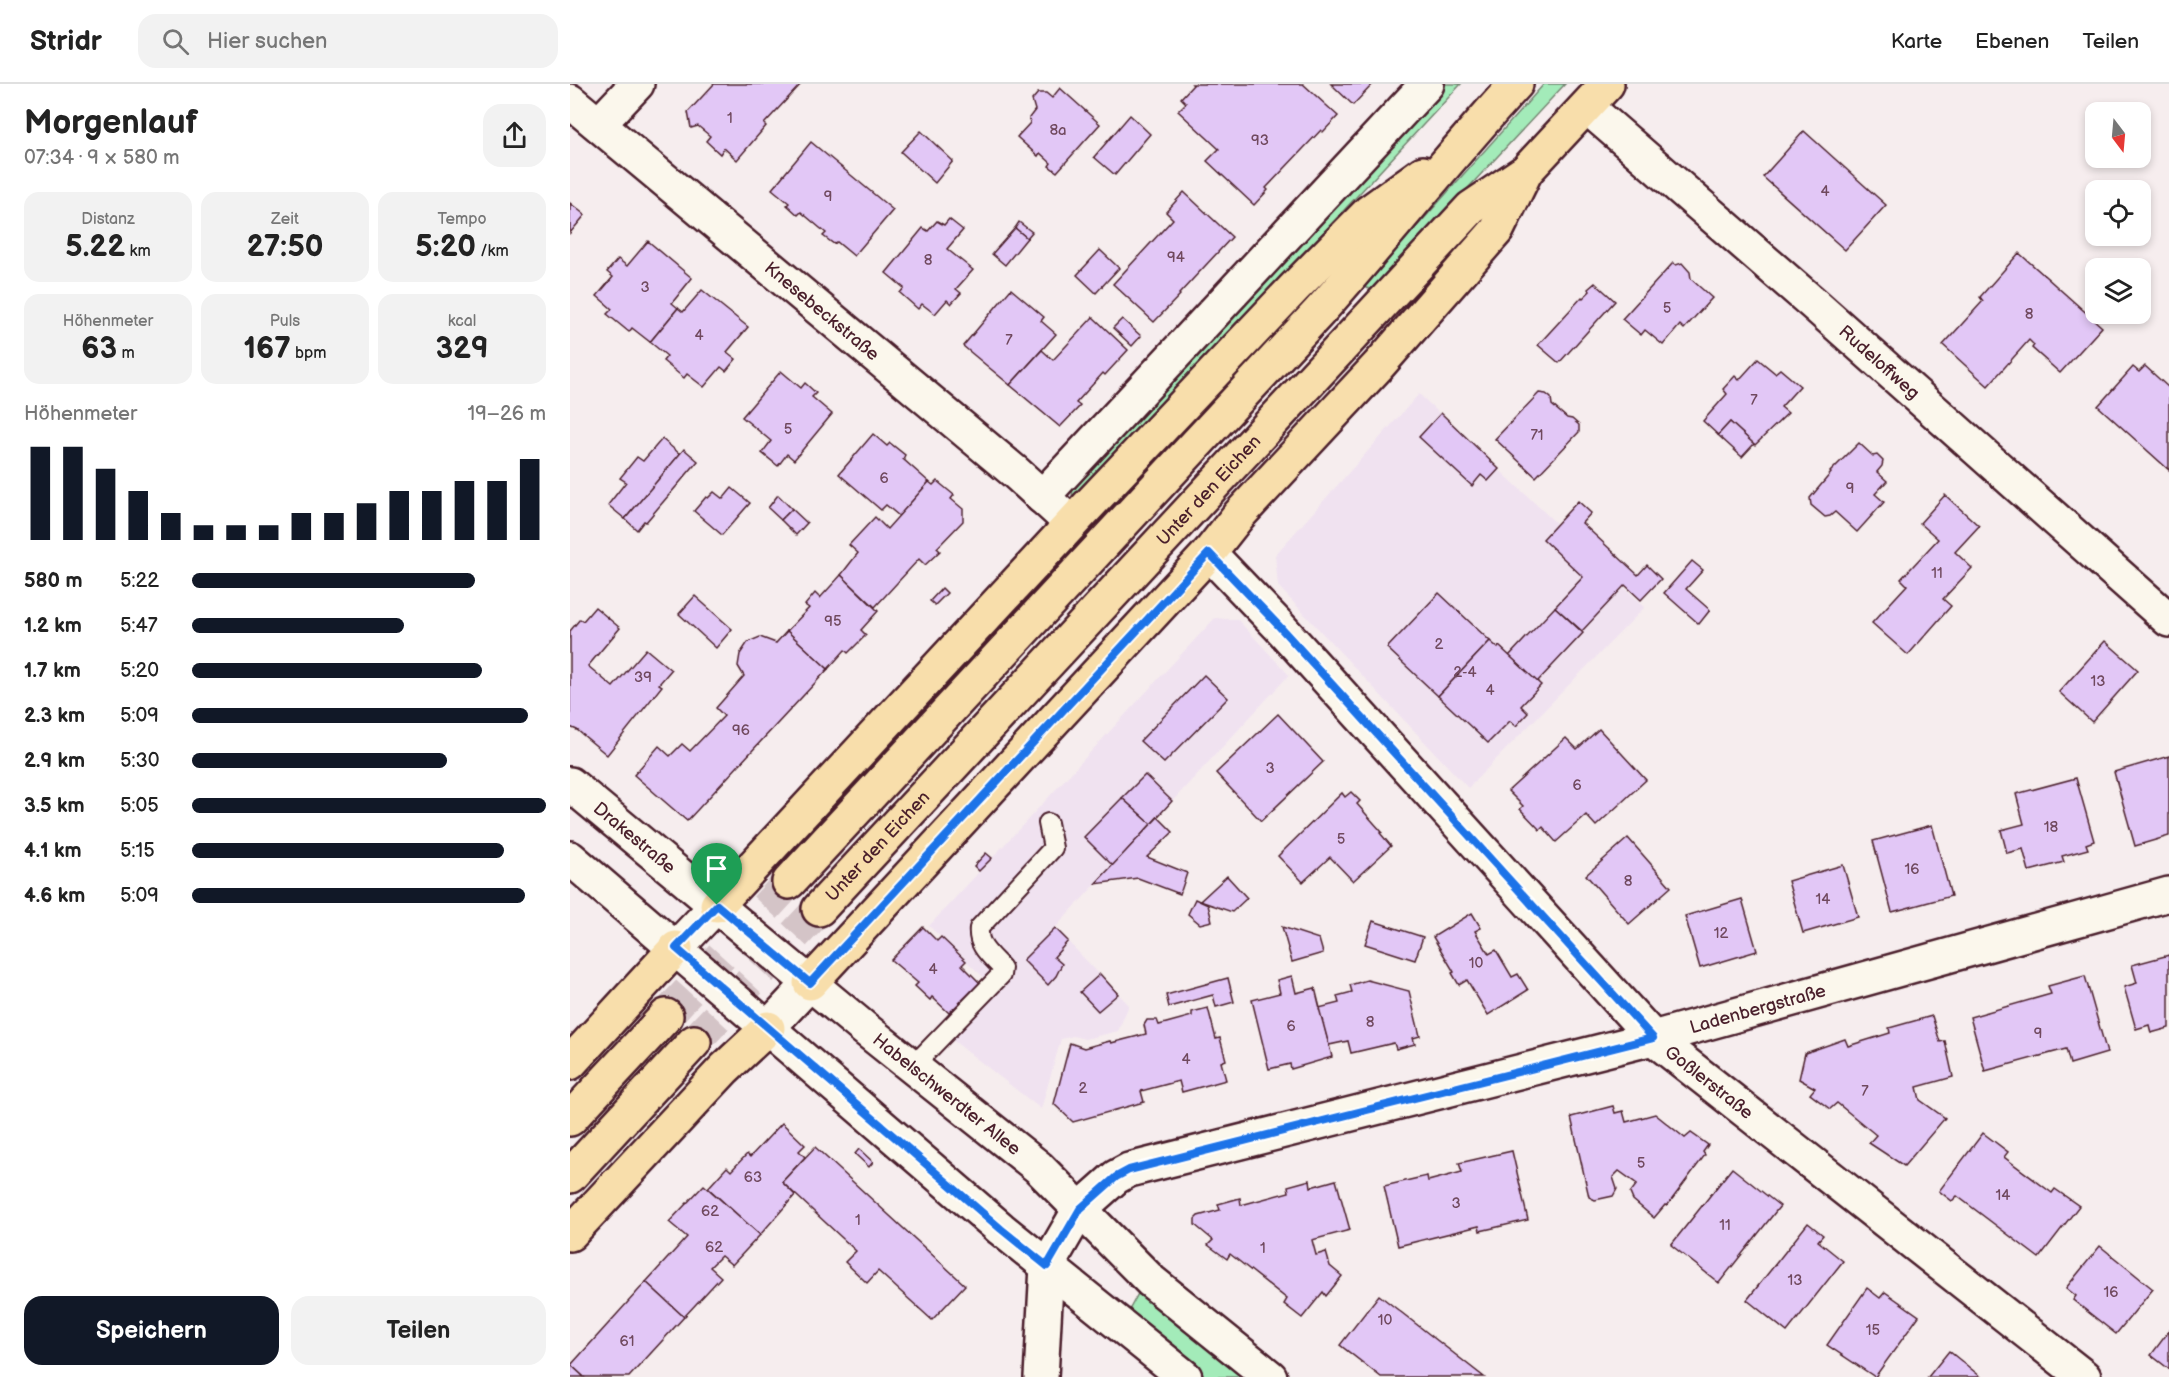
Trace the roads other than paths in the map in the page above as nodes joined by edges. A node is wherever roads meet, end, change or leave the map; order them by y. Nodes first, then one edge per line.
1 (637, 84) edge
2 (1427, 84) edge
3 (1516, 84) edge
4 (1597, 95) edge
5 (570, 101) edge
6 (599, 124) junction
7 (1460, 146) junction
8 (1526, 171) junction
9 (1042, 497) junction
10 (1071, 524) junction
11 (1209, 553) junction
12 (2169, 620) edge
13 (570, 784) edge
14 (1048, 824) dead end
15 (570, 858) edge
16 (789, 882) tunnel mouth
17 (2169, 894) edge
18 (717, 905) junction
19 (819, 909) tunnel mouth
20 (676, 948) junction
21 (810, 983) junction
22 (666, 1016) tunnel mouth
23 (768, 1028) junction
24 (1653, 1038) junction
25 (583, 1040) edge
26 (694, 1042) tunnel mouth
27 (570, 1063) edge
28 (912, 1067) junction
29 (570, 1119) edge
30 (570, 1176) edge
31 (1080, 1209) junction
32 (570, 1234) edge
33 (1047, 1266) junction
34 (1041, 1377) edge
35 (1185, 1377) edge
36 (1270, 1377) edge
37 (2084, 1377) edge

1 - 6 street
2 - 9 street
3 - 7 main road
4 - 8 main road, Unter den Eichen
4 - 12 street, Rudeloffweg
5 - 6 street, Knesebeckstraße
6 - 9 street, Knesebeckstraße
7 - 10 main road
7 - 16 main road
8 - 11 main road
8 - 19 main road, Unter den Eichen
9 - 10 street, Knesebeckstraße
10 - 18 main road
11 - 21 main road
11 - 24 street, Goßlerstraße
13 - 18 street, Drakestraße
14 - 28 lane
15 - 20 street
17 - 24 street, Ladenbergstraße
18 - 20 street
18 - 21 street, Drakestraße
20 - 23 street
20 - 25 main road
21 - 23 street
21 - 28 street, Habelschwerdter Allee
22 - 29 main road
23 - 32 main road
23 - 33 street
24 - 31 street, Ladenbergstraße
24 - 37 street, Goßlerstraße
25 - 27 main road
26 - 30 main road
28 - 31 street, Habelschwerdter Allee
31 - 33 street
31 - 36 street, Habelschwerdter Allee
33 - 34 street
33 - 35 street

